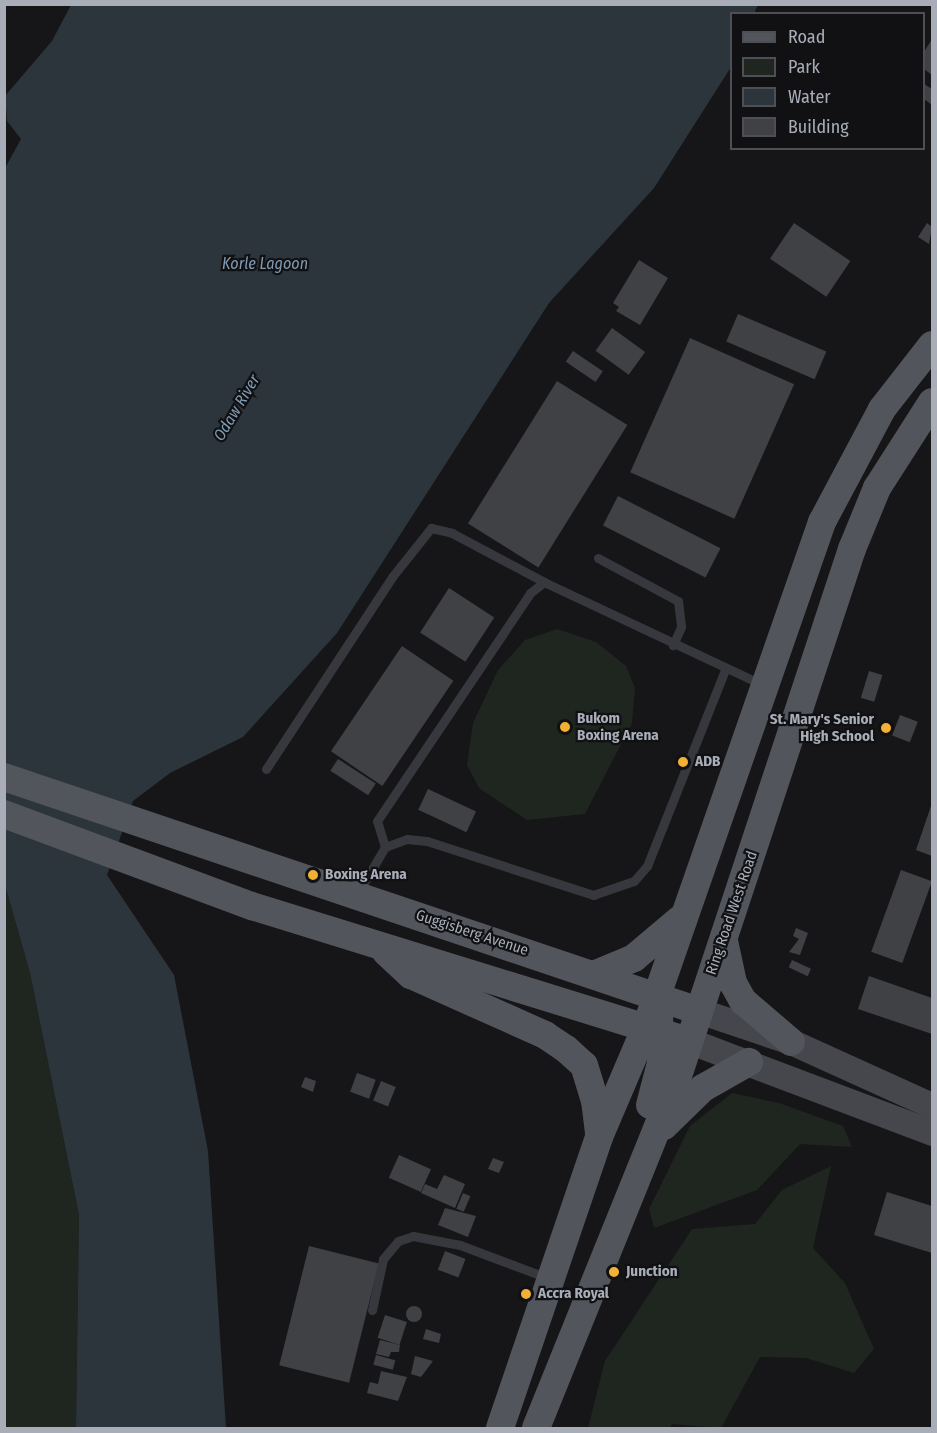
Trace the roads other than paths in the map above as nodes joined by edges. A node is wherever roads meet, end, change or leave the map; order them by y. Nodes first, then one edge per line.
1 (933, 345) edge
2 (933, 402) edge
3 (598, 558) dead end
4 (544, 582) junction
5 (673, 645) junction
6 (725, 670) junction
7 (765, 686) junction
8 (266, 769) dead end
9 (4, 777) edge
10 (4, 814) edge
11 (385, 847) junction
12 (357, 896) junction
13 (684, 914) junction
14 (311, 925) junction
15 (724, 938) junction
16 (596, 974) junction
17 (655, 996) junction
18 (699, 1011) junction
19 (666, 1034) junction
20 (791, 1042) junction
21 (749, 1062) junction
22 (933, 1106) edge
23 (933, 1133) edge
24 (656, 1134) junction
25 (599, 1137) junction
26 (551, 1279) junction
27 (372, 1310) dead end
28 (538, 1423) edge
29 (500, 1428) edge

1 - 7 main road
2 - 15 main road, Ring Road West Road
3 - 5 lane
4 - 5 lane
4 - 8 lane
4 - 11 lane
5 - 6 lane
6 - 7 lane
6 - 11 lane
7 - 13 main road
9 - 12 main road, Guggisberg Avenue
10 - 14 main road
11 - 12 lane
12 - 16 main road, Guggisberg Avenue
13 - 16 main road
13 - 17 main road
14 - 19 main road
14 - 25 main road
15 - 18 main road, Ring Road West Road
15 - 20 main road
16 - 17 main road, Guggisberg Avenue
17 - 18 main road, Guggisberg Avenue
17 - 19 main road
18 - 19 main road, Ring Road West Road
18 - 20 main road, Guggisberg Avenue
19 - 21 main road
19 - 24 main road, Ring Road West Road
19 - 25 main road, Ring Road West Road
19 - 28 main road
20 - 22 main road, Guggisberg Avenue
21 - 23 main road
21 - 24 main road
24 - 28 main road, Ring Road West Road
25 - 26 main road, Ring Road West Road
26 - 27 lane
26 - 29 main road, Ring Road West Road

